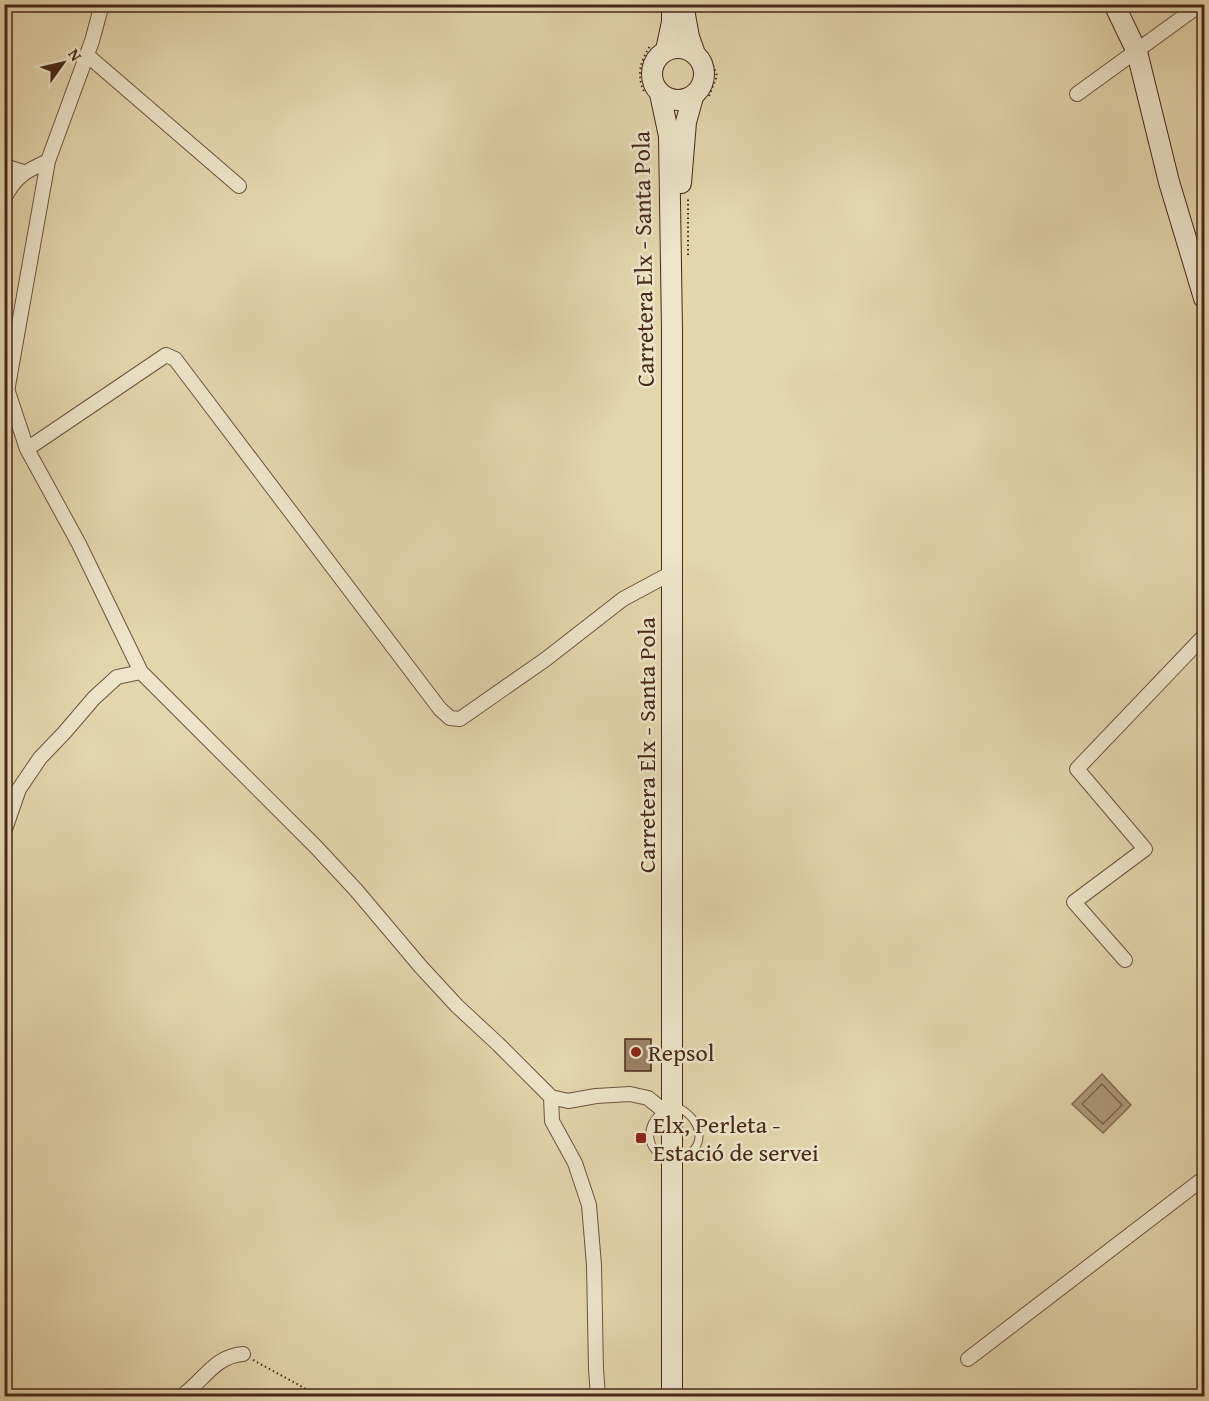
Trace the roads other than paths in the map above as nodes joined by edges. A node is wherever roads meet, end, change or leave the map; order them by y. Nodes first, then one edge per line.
1 (102, 4) edge
2 (672, 4) edge
3 (684, 4) edge
4 (1114, 4) edge
5 (1201, 4) edge
6 (666, 50) junction
7 (1137, 51) junction
8 (695, 54) junction
9 (87, 55) junction
10 (1077, 93) dead end
11 (660, 94) junction
12 (693, 97) junction
13 (48, 161) junction
14 (4, 166) edge
15 (23, 172) junction
16 (239, 186) dead end
17 (4, 199) edge
18 (1204, 298) edge
19 (7, 389) junction
20 (4, 404) edge
21 (27, 449) junction
22 (671, 576) junction
23 (1204, 636) edge
24 (141, 672) junction
25 (4, 832) edge
26 (1125, 960) dead end
27 (550, 1097) junction
28 (672, 1110) junction
29 (676, 1158) junction
30 (1204, 1178) edge
31 (243, 1354) road end
32 (968, 1359) dead end
33 (182, 1396) edge
34 (598, 1396) edge
35 (672, 1396) edge
36 (679, 1396) edge

1 - 9 street
2 - 6 main road
3 - 8 main road
4 - 7 main road
5 - 7 street
6 - 8 main road
6 - 11 main road
7 - 10 street
7 - 18 main road
8 - 12 main road
9 - 13 street
9 - 16 street
11 - 12 main road
11 - 22 main road, Carretera Elx - Santa Pola
12 - 28 main road, Carretera Elx - Santa Pola
13 - 15 street
13 - 19 street
14 - 15 street
15 - 17 street
19 - 20 street
19 - 21 street
21 - 22 street
21 - 24 street
22 - 28 main road, Carretera Elx - Santa Pola
23 - 26 street
24 - 25 street
24 - 27 street
27 - 28 street
27 - 34 street
28 - 29 main road, Carretera Elx - Santa Pola
28 - 29 lane
29 - 35 main road, Carretera Elx - Santa Pola
29 - 36 main road, Carretera Elx - Santa Pola
30 - 32 street
31 - 33 street

